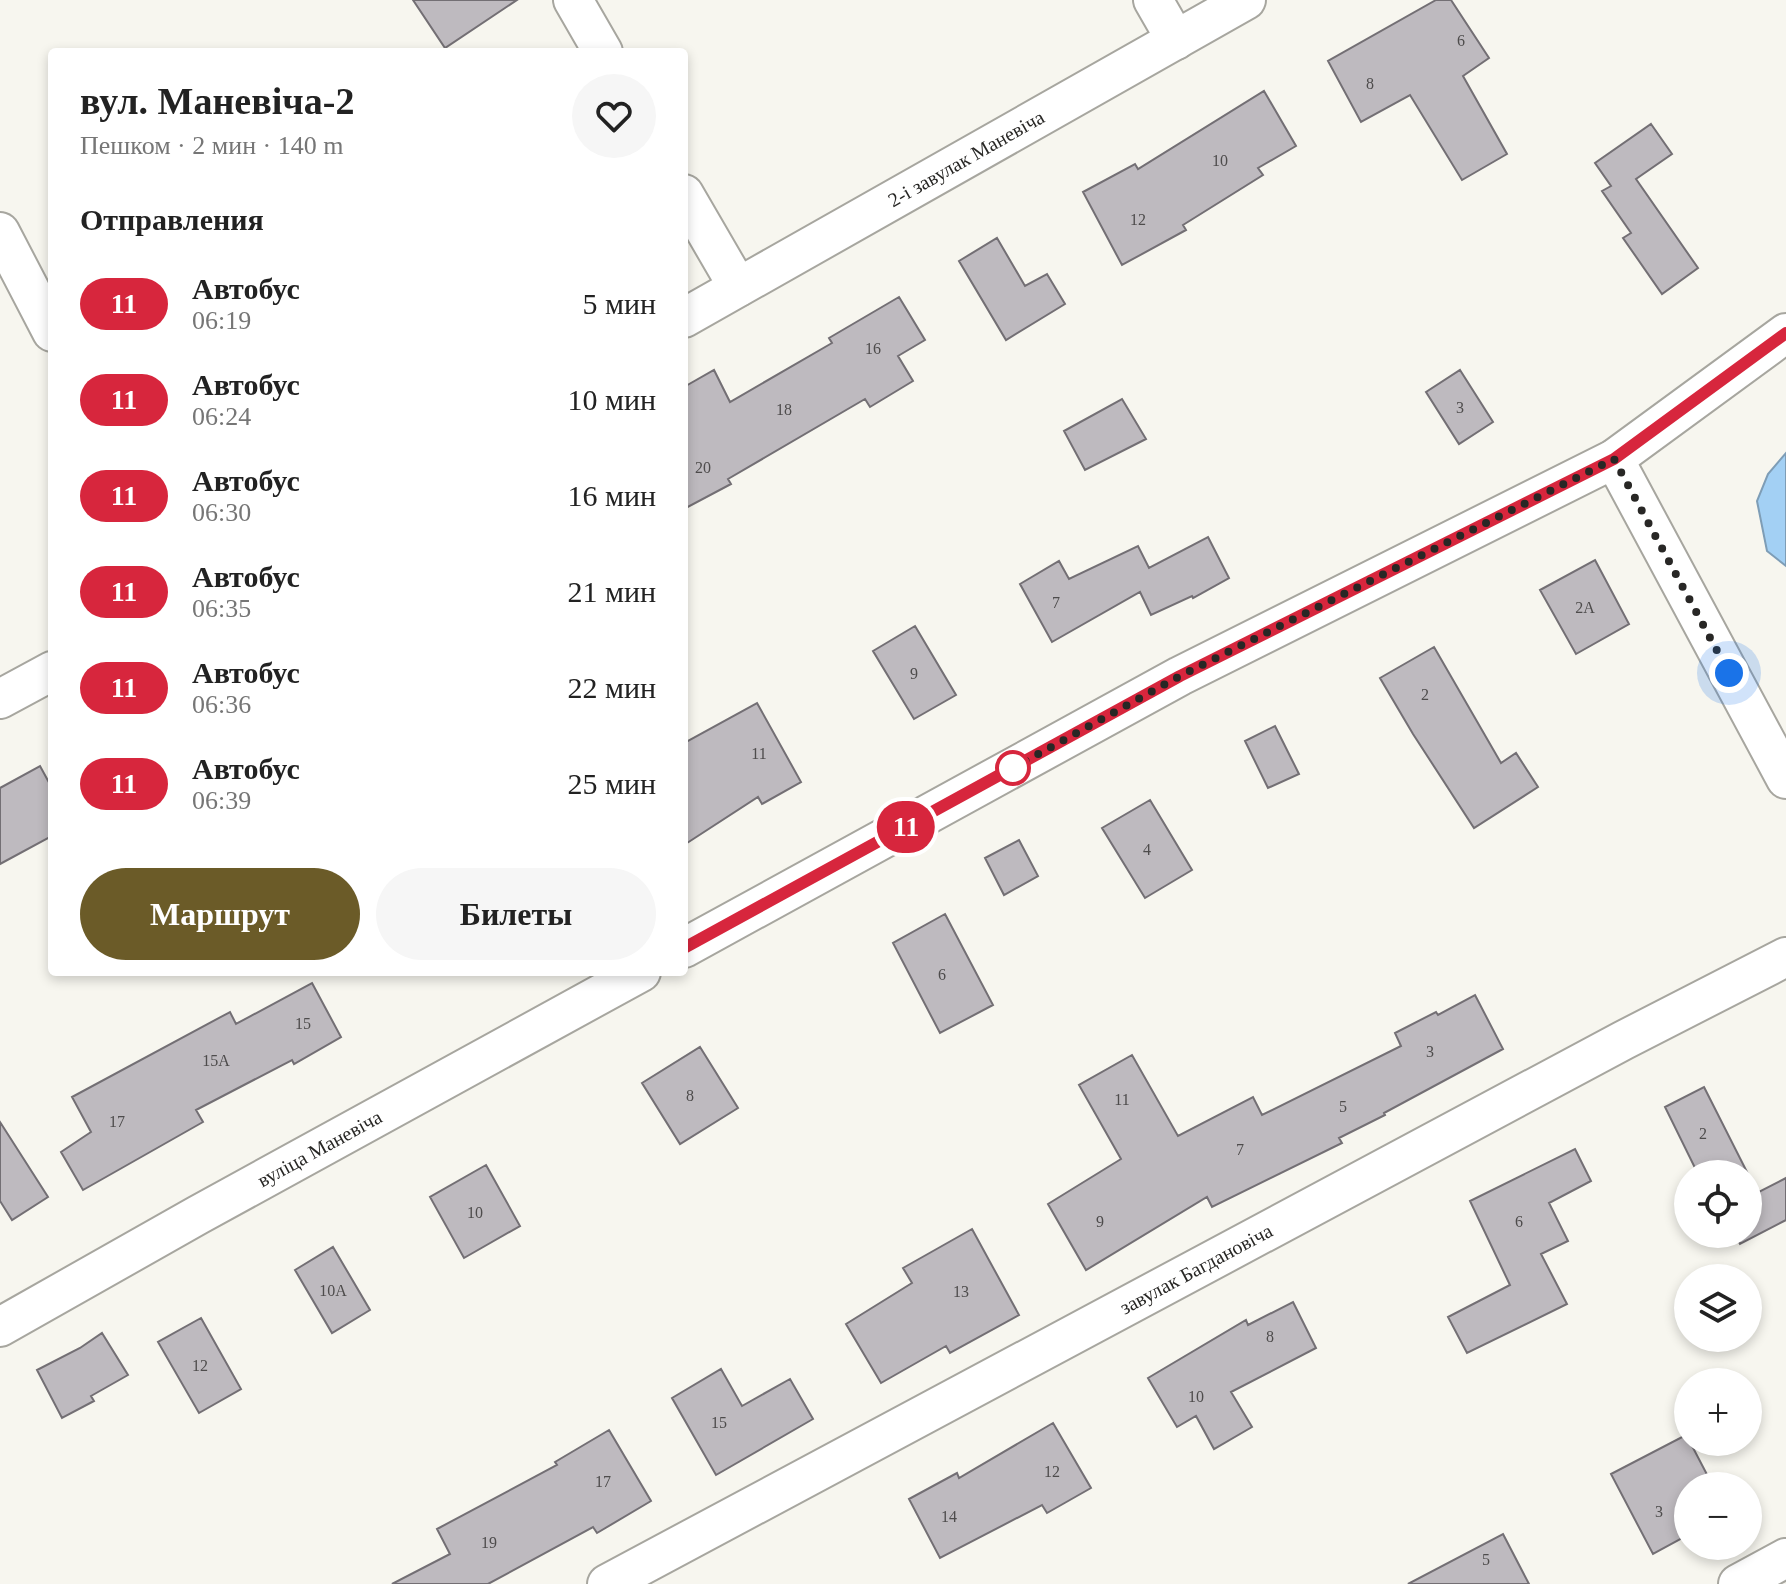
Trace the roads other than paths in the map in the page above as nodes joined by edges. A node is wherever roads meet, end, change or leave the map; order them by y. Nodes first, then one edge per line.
1 (573, 0) edge
2 (1153, 0) edge
3 (1246, 0) edge
4 (1176, 40) junction
5 (601, 48) edge
6 (688, 201) edge
7 (0, 232) edge
8 (738, 287) junction
9 (688, 316) edge
10 (48, 324) edge
11 (1786, 333) edge
12 (1614, 459) junction
13 (48, 673) edge
14 (0, 699) edge
15 (1786, 779) edge
16 (688, 946) edge
17 (1786, 957) edge
18 (634, 976) edge
19 (0, 1327) edge
20 (1786, 1558) edge
21 (607, 1584) edge
22 (1738, 1584) edge

1 - 5 street
2 - 4 street
3 - 4 street, 2-і завулак Маневіча
4 - 8 street, 2-і завулак Маневіча
6 - 8 street
7 - 10 street
8 - 9 street, 2-і завулак Маневіча
11 - 12 street
12 - 15 street
12 - 16 street
13 - 14 street
17 - 21 street, завулак Багдановіча
18 - 19 street, вуліца Маневіча
20 - 22 street

